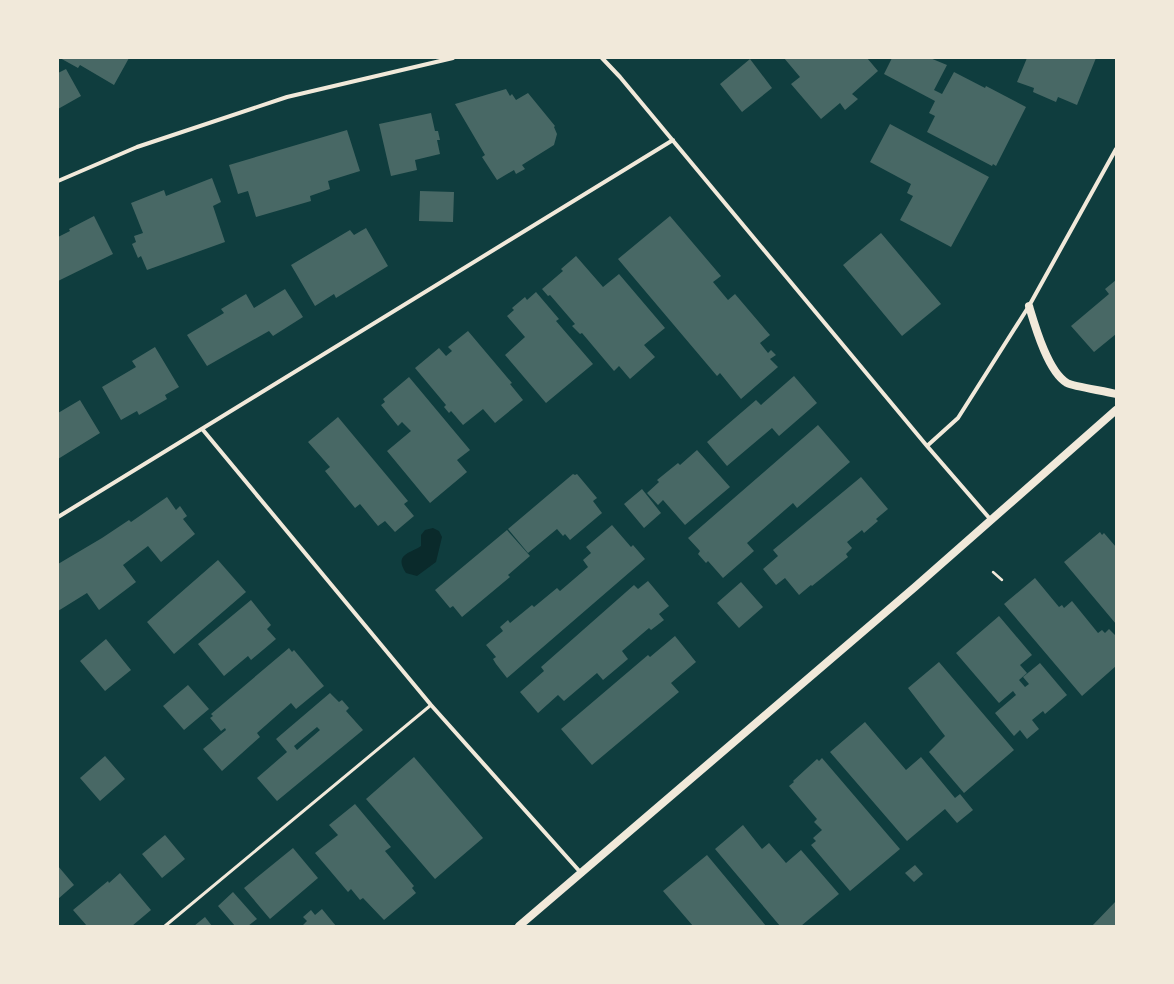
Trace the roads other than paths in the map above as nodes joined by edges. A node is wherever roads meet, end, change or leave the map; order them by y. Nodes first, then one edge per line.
1 (453, 58) edge
2 (602, 58) edge
3 (673, 140) junction
4 (1116, 149) edge
5 (58, 181) edge
6 (1029, 306) junction
7 (1116, 394) edge
8 (1116, 410) edge
9 (203, 430) junction
10 (927, 446) junction
11 (58, 517) edge
12 (991, 520) junction
13 (430, 705) junction
14 (582, 874) junction
15 (165, 926) edge
16 (519, 926) edge

1 - 5 street
2 - 3 street
3 - 9 street
3 - 10 street
4 - 6 street
6 - 7 main road
6 - 10 street
8 - 12 main road
9 - 11 street
9 - 13 street
10 - 12 street
12 - 14 main road
13 - 14 street
13 - 15 lane
14 - 16 main road

